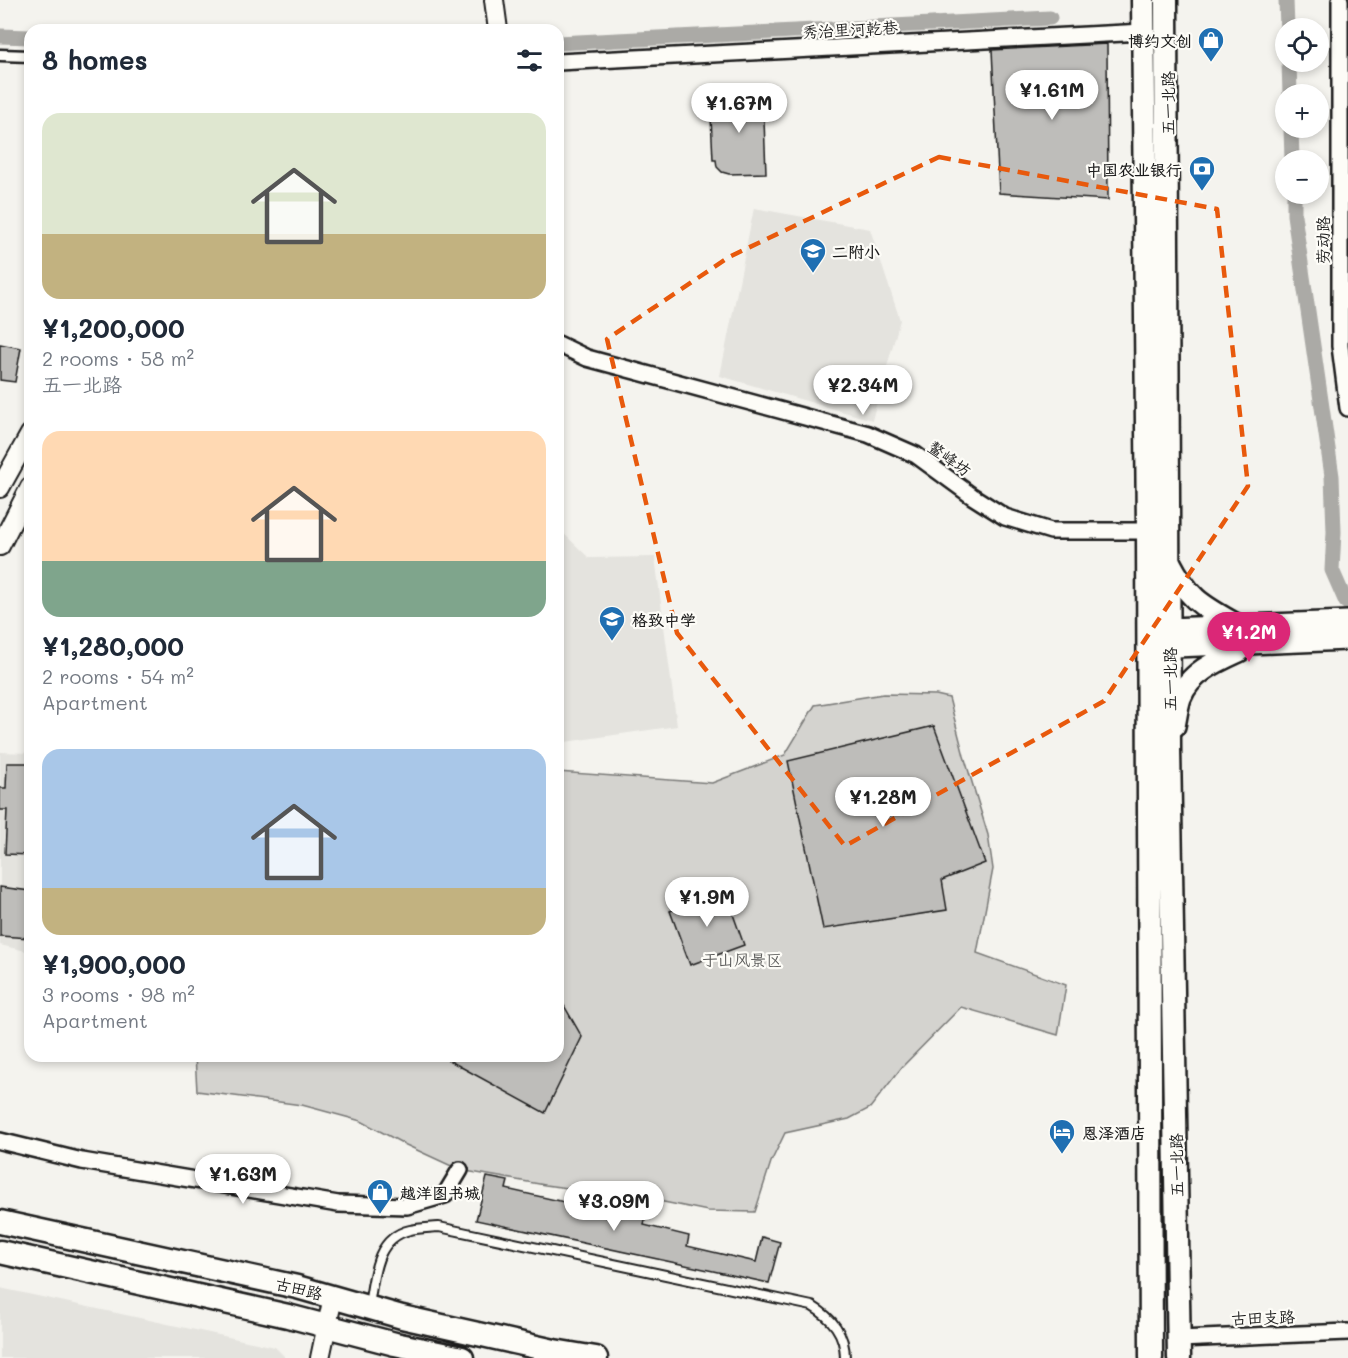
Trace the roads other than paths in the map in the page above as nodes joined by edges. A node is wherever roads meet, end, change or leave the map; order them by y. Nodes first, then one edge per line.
1 (1143, 0) edge
2 (1167, 0) edge
3 (1340, 0) edge
4 (493, 1) edge
5 (497, 24) edge
6 (1144, 32) junction
7 (0, 55) edge
8 (24, 56) edge
9 (564, 62) edge
10 (564, 347) edge
11 (1348, 408) edge
12 (24, 445) edge
13 (0, 488) edge
14 (24, 499) edge
15 (1148, 531) junction
16 (0, 546) edge
17 (1169, 561) junction
18 (1348, 622) edge
19 (1239, 635) junction
20 (1158, 637) junction
21 (1348, 639) edge
22 (1169, 747) junction
23 (0, 1141) edge
24 (460, 1170) dead end
25 (0, 1222) edge
26 (0, 1252) edge
27 (333, 1297) junction
28 (368, 1308) junction
29 (327, 1326) junction
30 (1348, 1332) edge
31 (1179, 1348) edge
32 (320, 1358) edge
33 (462, 1358) edge
34 (596, 1358) edge
35 (845, 1358) edge
36 (1151, 1358) edge

1 - 6 main road, 五一北路
2 - 17 main road, 五一北路
3 - 11 street, 劳动路
4 - 5 street
6 - 9 street, 秀治里河乾巷
6 - 15 main road, 五一北路
7 - 8 street
10 - 15 street, 鳌峰坊
12 - 13 street
14 - 16 street
15 - 20 main road, 五一北路
17 - 19 main road
17 - 20 main road, 五一北路
18 - 19 main road
19 - 20 main road
19 - 21 main road
19 - 22 main road
20 - 22 main road, 五一北路
20 - 36 main road, 五一北路
22 - 31 main road, 五一北路
23 - 24 street
25 - 27 main road, 古田路
26 - 29 main road, 古田路
27 - 28 main road, 古田路
27 - 29 street
28 - 34 main road, 古田路
28 - 35 lane
29 - 32 street
29 - 33 main road, 古田路
30 - 31 street, 古田支路

